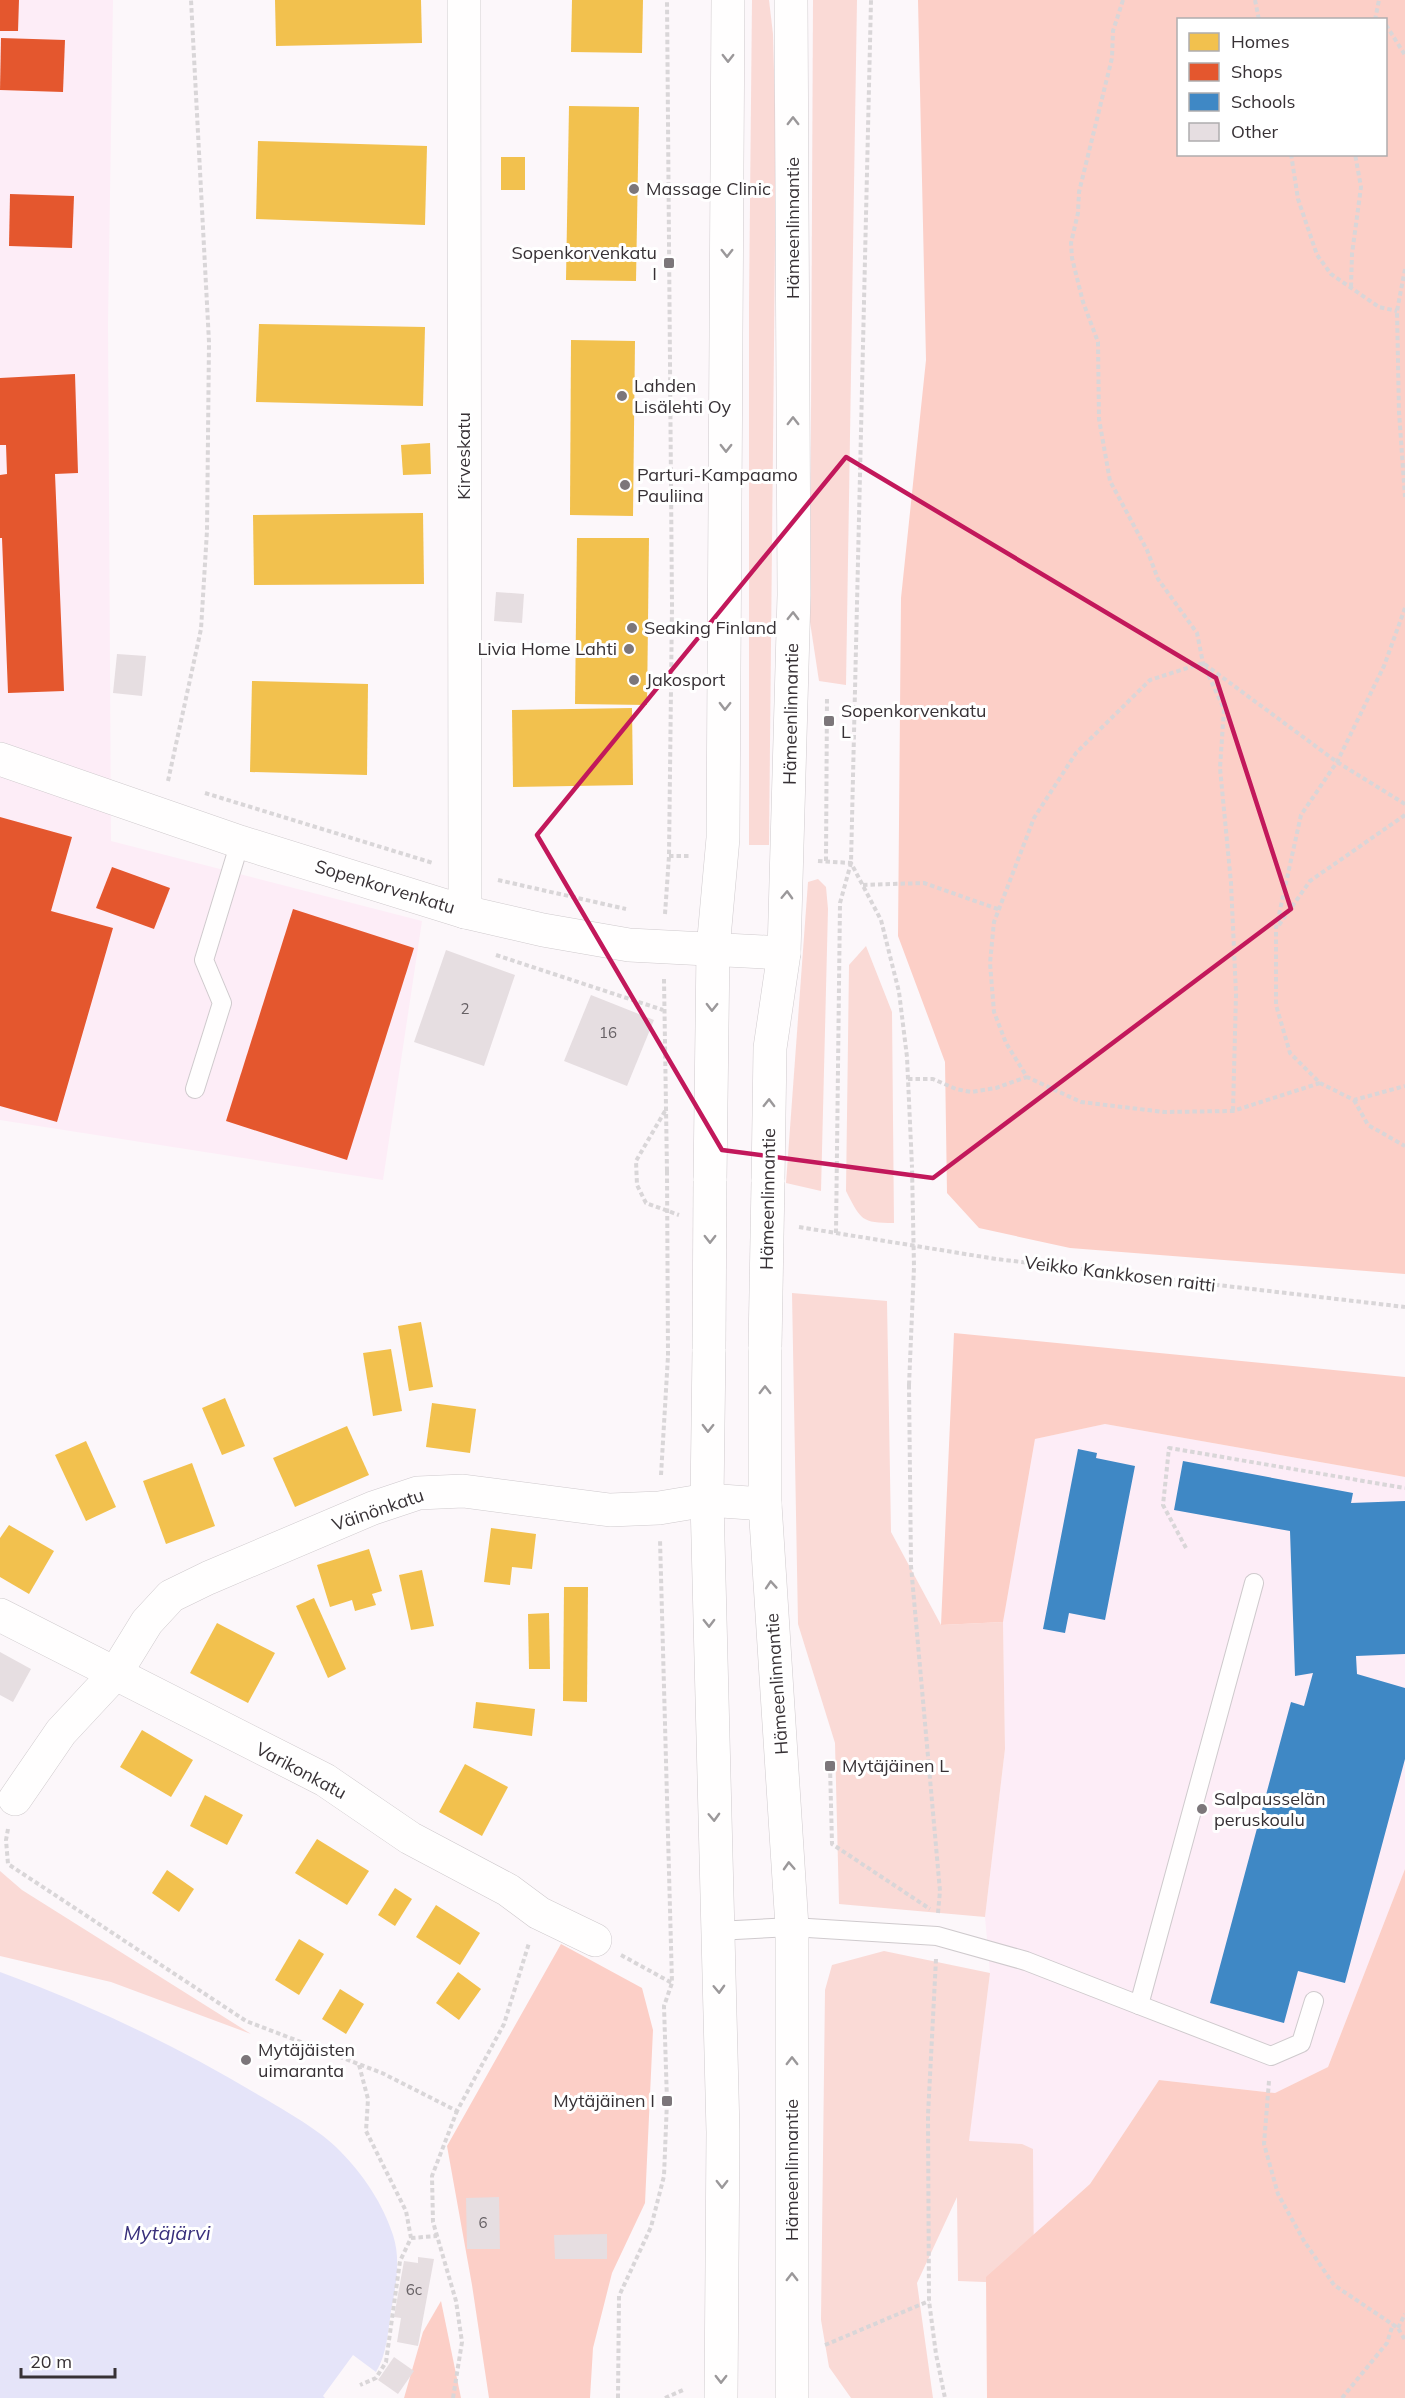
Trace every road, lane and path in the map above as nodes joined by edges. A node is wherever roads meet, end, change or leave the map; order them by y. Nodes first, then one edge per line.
1 (192, 0) edge
2 (464, 0) edge
3 (667, 0) edge
4 (728, 0) edge
5 (791, 0) edge
6 (871, 0) edge
7 (1123, 0) edge
8 (1255, 0) edge
9 (1379, 0) edge
10 (1377, 14) junction
11 (1259, 18) edge
12 (1376, 18) edge
13 (1380, 18) edge
14 (1387, 27) edge
15 (1405, 55) edge
16 (1291, 156) edge
17 (1355, 156) edge
18 (1405, 269) edge
19 (1351, 287) junction
20 (1398, 311) junction
21 (1405, 497) edge
22 (1405, 608) edge
23 (1203, 663) junction
24 (827, 696) dead end
25 (0, 759) edge
26 (1337, 762) junction
27 (179, 785) dead end
28 (202, 792) dead end
29 (1405, 804) edge
30 (1405, 815) edge
31 (240, 842) junction
32 (669, 856) junction
33 (722, 857) junction
34 (788, 860) junction
35 (826, 861) junction
36 (851, 862) junction
37 (464, 873) junction
38 (863, 885) junction
39 (998, 909) junction
40 (631, 910) dead end
41 (465, 912) junction
42 (1276, 928) junction
43 (664, 947) junction
44 (713, 949) junction
45 (784, 953) junction
46 (1027, 1077) junction
47 (908, 1079) junction
48 (1320, 1083) junction
49 (1405, 1086) edge
50 (195, 1089) dead end
51 (1354, 1100) junction
52 (1233, 1111) junction
53 (1405, 1146) edge
54 (1405, 1307) edge
55 (1405, 1488) edge
56 (707, 1500) junction
57 (765, 1504) junction
58 (659, 1508) junction
59 (1186, 1548) dead end
60 (1254, 1583) dead end
61 (0, 1615) edge
62 (115, 1674) junction
63 (830, 1766) dead end
64 (15, 1799) joint
65 (539, 1912) junction
66 (792, 1927) junction
67 (717, 1931) junction
68 (937, 1936) junction
69 (594, 1940) joint
70 (672, 1983) junction
71 (1314, 2001) dead end
72 (1139, 2005) junction
73 (1271, 2056) junction
74 (359, 2064) junction
75 (457, 2111) junction
76 (437, 2236) junction
77 (411, 2238) junction
78 (929, 2301) junction
79 (1405, 2314) edge
80 (1393, 2324) junction
81 (1398, 2328) junction
82 (792, 2335) junction
83 (1405, 2340) edge
84 (823, 2346) dead end
85 (360, 2385) dead end
86 (683, 2390) dead end
87 (453, 2398) edge
88 (618, 2398) edge
89 (665, 2398) edge
90 (721, 2398) edge
91 (792, 2398) edge
92 (803, 2398) edge
93 (945, 2398) edge
94 (1342, 2398) edge

1 - 27 path
2 - 37 main road, Kirveskatu
3 - 32 path
4 -> 33 main road
34 -> 5 main road, Hämeenlinnantie
6 - 36 path
7 - 23 path
8 - 11 path
9 - 10 path
10 - 12 path
10 - 13 path
14 - 15 path
16 - 19 path
17 - 19 path
18 - 20 path
19 - 20 path
20 - 21 path
22 - 26 path
23 - 26 path
23 - 39 path
23 - 52 path
24 - 35 path
25 - 31 main road, Sopenkorvenkatu
26 - 29 path
26 - 42 path
28 - 37 path
30 - 42 path
31 - 41 main road, Sopenkorvenkatu
31 - 50 lane
32 - 33 path
32 - 43 path
33 - 44 main road
34 - 35 path
45 -> 34 main road, Hämeenlinnantie
35 - 36 path
36 - 38 path
36 - 54 path, Veikko Kankkosen raitti
37 - 40 path
37 - 41 main road, Kirveskatu
38 - 39 path
38 - 47 path
39 - 46 path
41 - 43 main road, Sopenkorvenkatu
42 - 48 path
43 - 44 main road, Sopenkorvenkatu
43 - 58 path, bridge
44 - 45 main road, Sopenkorvenkatu
44 -> 56 main road, bridge
57 -> 45 main road, Hämeenlinnantie, bridge
46 - 47 path
46 - 52 path
47 - 63 path, bridge
48 - 51 path
48 - 52 path
49 - 51 path
51 - 53 path
55 - 59 path
56 - 57 main road, Väinönkatu
56 - 58 main road, Väinönkatu
56 -> 67 main road
66 -> 57 main road, Hämeenlinnantie
58 - 62 main road, Väinönkatu
58 - 70 path
60 - 72 lane
61 - 62 main road, Varikonkatu
62 - 64 main road, Väinönkatu
62 - 65 main road, Varikonkatu
64 - 74 path
65 - 69 main road, Varikonkatu
65 - 75 path
66 - 67 lane
66 - 68 lane
82 -> 66 main road, Hämeenlinnantie
67 -> 90 main road
68 - 72 lane
68 - 78 path
69 - 70 path
70 - 88 path
71 - 73 lane
72 - 73 lane
73 - 80 path
74 - 75 path
74 - 77 path
75 - 76 path
76 - 77 path
76 - 87 path
77 - 85 path
78 - 84 path
78 - 93 path
79 - 81 path
80 - 81 path
80 - 94 path
81 - 83 path
82 - 91 main road, Hämeenlinnantie
82 - 92 main road
86 - 89 path

